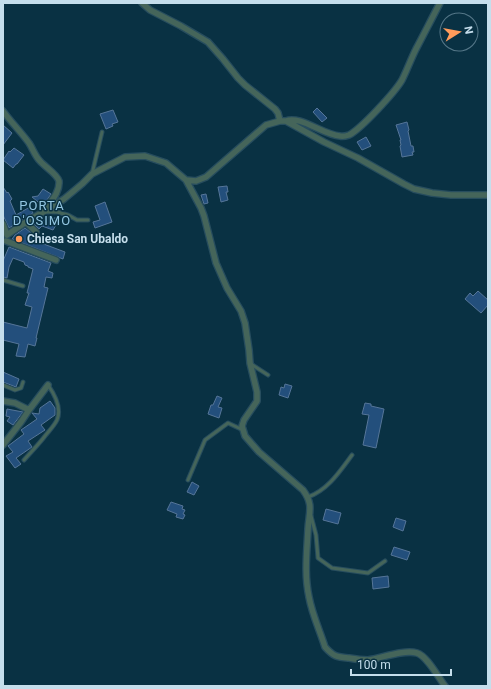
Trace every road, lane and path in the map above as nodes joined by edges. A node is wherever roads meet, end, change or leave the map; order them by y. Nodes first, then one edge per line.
1 (142, 3) edge
2 (440, 3) edge
3 (3, 111) edge
4 (283, 121) junction
5 (102, 132) dead end
6 (92, 174) junction
7 (186, 180) junction
8 (488, 195) edge
9 (44, 212) junction
10 (88, 220) dead end
11 (26, 222) junction
12 (3, 224) edge
13 (36, 232) dead end
14 (5, 241) edge
15 (56, 260) dead end
16 (3, 280) edge
17 (23, 286) dead end
18 (250, 364) junction
19 (268, 375) dead end
20 (23, 382) dead end
21 (3, 385) edge
22 (48, 385) joint
23 (3, 401) edge
24 (29, 410) junction
25 (243, 430) junction
26 (3, 445) edge
27 (352, 455) dead end
28 (24, 460) dead end
29 (188, 480) dead end
30 (308, 497) junction
31 (310, 512) junction
32 (385, 561) dead end
33 (445, 686) edge

1 - 4 street
2 - 4 street
3 - 9 street
4 - 7 street
4 - 8 street
5 - 6 lane
6 - 7 street
6 - 9 street
7 - 18 street
9 - 10 lane
9 - 11 street
11 - 13 street
11 - 14 street
12 - 14 street
14 - 15 street
16 - 17 lane
18 - 19 lane
18 - 25 street
20 - 21 lane
22 - 24 street
22 - 28 lane
23 - 24 street
24 - 26 street
25 - 29 lane
25 - 30 street
27 - 30 lane
30 - 31 street
31 - 32 lane
31 - 33 street

